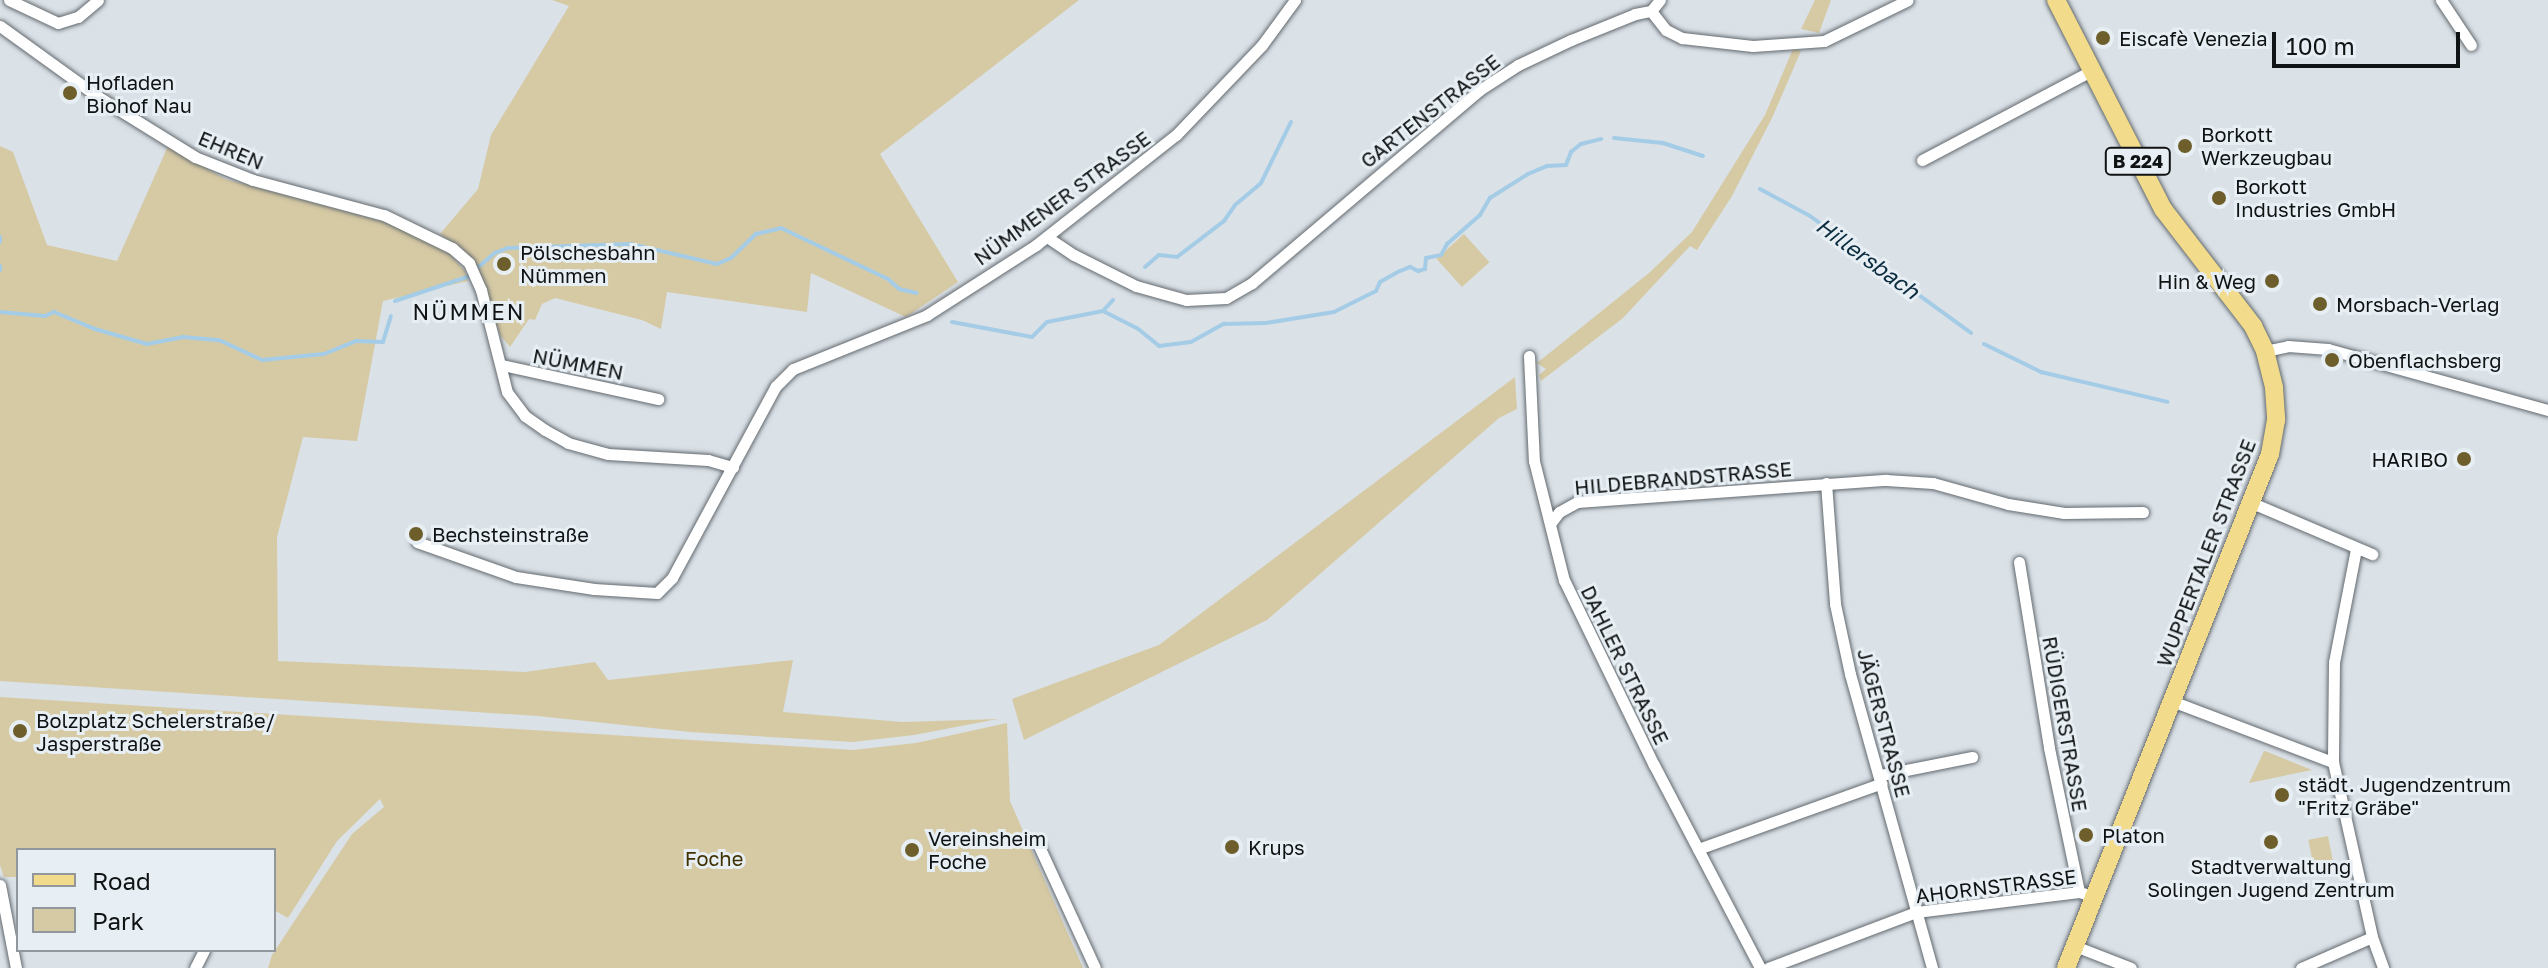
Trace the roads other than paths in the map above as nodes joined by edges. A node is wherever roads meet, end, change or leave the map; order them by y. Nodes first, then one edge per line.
1 (9, 0) edge
2 (98, 0) edge
3 (1295, 0) edge
4 (1660, 0) edge
5 (1908, 0) edge
6 (2056, 0) edge
7 (2441, 0) edge
8 (1651, 11) junction
9 (0, 26) edge
10 (2471, 45) dead end
11 (2091, 71) junction
12 (1922, 160) dead end
13 (1047, 237) junction
14 (471, 269) joint
15 (2265, 351) junction
16 (1529, 356) dead end
17 (502, 365) junction
18 (658, 399) dead end
19 (2548, 410) edge
20 (733, 467) junction
21 (1826, 483) junction
22 (2250, 502) junction
23 (2143, 512) dead end
24 (1550, 524) junction
25 (417, 542) dead end
26 (2356, 549) junction
27 (2372, 554) dead end
28 (2019, 562) dead end
29 (2172, 701) junction
30 (1972, 757) dead end
31 (2333, 762) junction
32 (1882, 779) junction
33 (1038, 844) dead end
34 (1698, 849) junction
35 (0, 885) edge
36 (2086, 894) junction
37 (1916, 912) junction
38 (2372, 937) junction
39 (2075, 946) junction
40 (16, 968) edge
41 (1095, 968) edge
42 (1760, 968) edge
43 (1768, 968) edge
44 (1932, 968) edge
45 (2066, 968) edge
46 (2131, 968) edge
47 (2301, 968) edge
48 (2383, 968) edge

1 - 2 street
3 - 13 street, NÜMMENER STRASSE
4 - 8 street
5 - 8 street
6 - 11 main road, WUPPERTALER STRASSE / B 224
7 - 10 street
8 - 13 street, GARTENSTRASSE
9 - 14 street, EHREN
11 - 12 street
11 - 15 main road, WUPPERTALER STRASSE / B 224
13 - 20 street, NÜMMENER STRASSE
14 - 17 street, NÜMMEN
15 - 19 street
15 - 22 main road, WUPPERTALER STRASSE / B 224
16 - 24 street, DAHLER STRASSE
17 - 18 street, NÜMMEN
17 - 20 street
20 - 25 street, NÜMMENER STRASSE
21 - 23 street
21 - 24 street, HILDEBRANDSTRASSE
21 - 32 street, JÄGERSTRASSE
22 - 26 street
22 - 29 main road, WUPPERTALER STRASSE / B 224
24 - 34 street, DAHLER STRASSE
26 - 27 street
26 - 31 street
28 - 36 street, RÜDIGERSTRASSE
29 - 31 street
29 - 36 main road, WUPPERTALER STRASSE / B 224
30 - 32 street
31 - 38 street
32 - 34 street
32 - 37 street, JÄGERSTRASSE
33 - 41 street
34 - 42 street, DAHLER STRASSE
35 - 40 street
36 - 37 street, AHORNSTRASSE
36 - 39 main road, WUPPERTALER STRASSE / B 224
37 - 43 street, AHORNSTRASSE
37 - 44 street, JÄGERSTRASSE
38 - 47 street
38 - 48 street
39 - 45 main road, WUPPERTALER STRASSE / B 224
39 - 46 street

